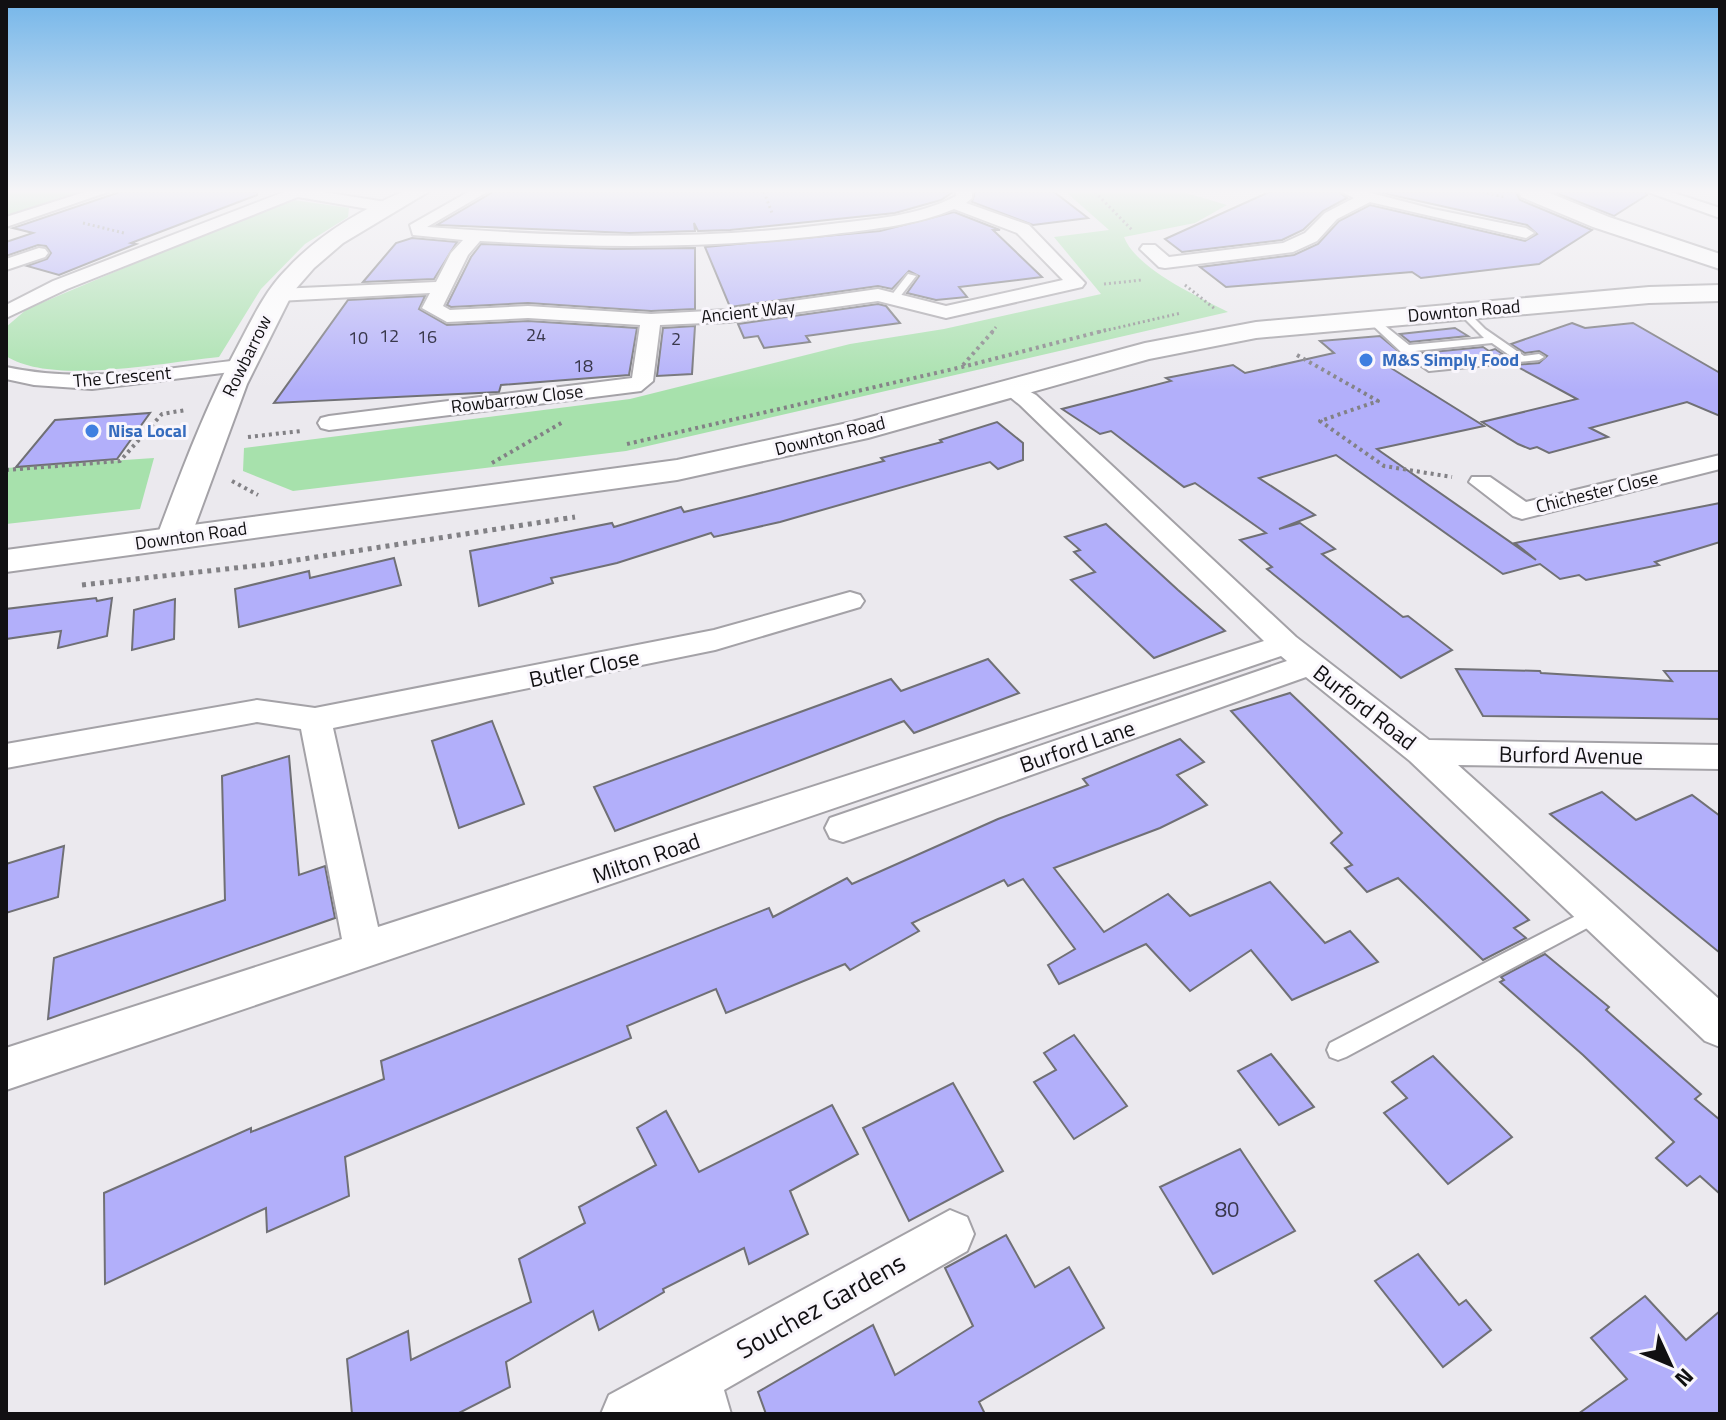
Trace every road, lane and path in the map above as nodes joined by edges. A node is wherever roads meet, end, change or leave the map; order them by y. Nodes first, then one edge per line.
1 (128, 258) edge
2 (311, 258) edge
3 (457, 258) edge
4 (1053, 258) edge
5 (1159, 258) edge
6 (1227, 258) edge
7 (1690, 258) edge
8 (911, 276) dead end
9 (1720, 279) edge
10 (1694, 283) junction
11 (440, 287) junction
12 (1720, 293) edge
13 (278, 295) junction
14 (1021, 295) junction
15 (1649, 295) junction
16 (896, 296) junction
17 (1462, 311) junction
18 (6, 312) edge
19 (1371, 319) junction
20 (651, 320) junction
21 (1481, 331) junction
22 (1394, 340) junction
23 (1493, 340) junction
24 (1504, 348) junction
25 (1285, 349) dead end
26 (1404, 349) junction
27 (1539, 357) dead end
28 (1417, 358) junction
29 (1522, 359) junction
30 (240, 366) junction
31 (6, 373) edge
32 (1010, 388) junction
33 (583, 391) junction
34 (162, 414) dead end
35 (329, 423) joint
36 (619, 446) dead end
37 (205, 450) junction
38 (1720, 462) edge
39 (482, 468) dead end
40 (6, 470) edge
41 (1481, 482) joint
42 (173, 539) junction
43 (6, 561) edge
44 (850, 601) dead end
45 (1298, 654) junction
46 (315, 720) junction
47 (1422, 752) junction
48 (6, 756) edge
49 (1720, 757) edge
50 (843, 828) dead end
51 (1597, 913) junction
52 (364, 952) junction
53 (1720, 1027) edge
54 (1338, 1050) dead end
55 (6, 1069) edge
56 (950, 1234) dead end
57 (699, 1396) edge
58 (628, 1414) edge

1 - 18 street
2 - 13 street, Rowbarrow
3 - 11 street
4 - 14 street, Ancient Way
5 - 6 street
7 - 10 highway
8 - 16 lane
9 - 10 highway, Downton Road
10 - 15 highway, Downton Road
11 - 13 street
11 - 20 street, Ancient Way
12 - 15 highway, Downton Road
13 - 30 street, Rowbarrow
14 - 16 street, Ancient Way
14 - 36 path
15 - 17 highway, Downton Road
16 - 20 street, Ancient Way
17 - 19 highway, Downton Road
17 - 21 lane
19 - 22 lane
19 - 32 highway, Downton Road
20 - 33 street, Rowbarrow Close
21 - 22 lane
21 - 23 lane
22 - 26 lane
23 - 24 lane
23 - 26 lane
24 - 28 lane
24 - 29 lane
25 - 41 path
26 - 28 lane
27 - 29 lane
28 - 29 lane
30 - 31 street, The Crescent
30 - 37 street, Rowbarrow
32 - 42 highway, Downton Road
32 - 45 street, Burford Road
33 - 35 street, Rowbarrow Close
33 - 39 path
34 - 40 path
35 - 37 path
37 - 42 street, Rowbarrow
38 - 41 street, Chichester Close
42 - 43 highway, Downton Road
44 - 46 street, Butler Close
45 - 47 street, Burford Road
45 - 50 street, Burford Lane
45 - 52 street, Milton Road
46 - 48 street, Butler Close
46 - 52 street
47 - 49 street, Burford Avenue
47 - 51 street, Burford Road
51 - 53 street, Burford Road
51 - 54 lane
52 - 55 street, Milton Road
56 - 57 street, Souchez Gardens
57 - 58 street, Souchez Gardens

